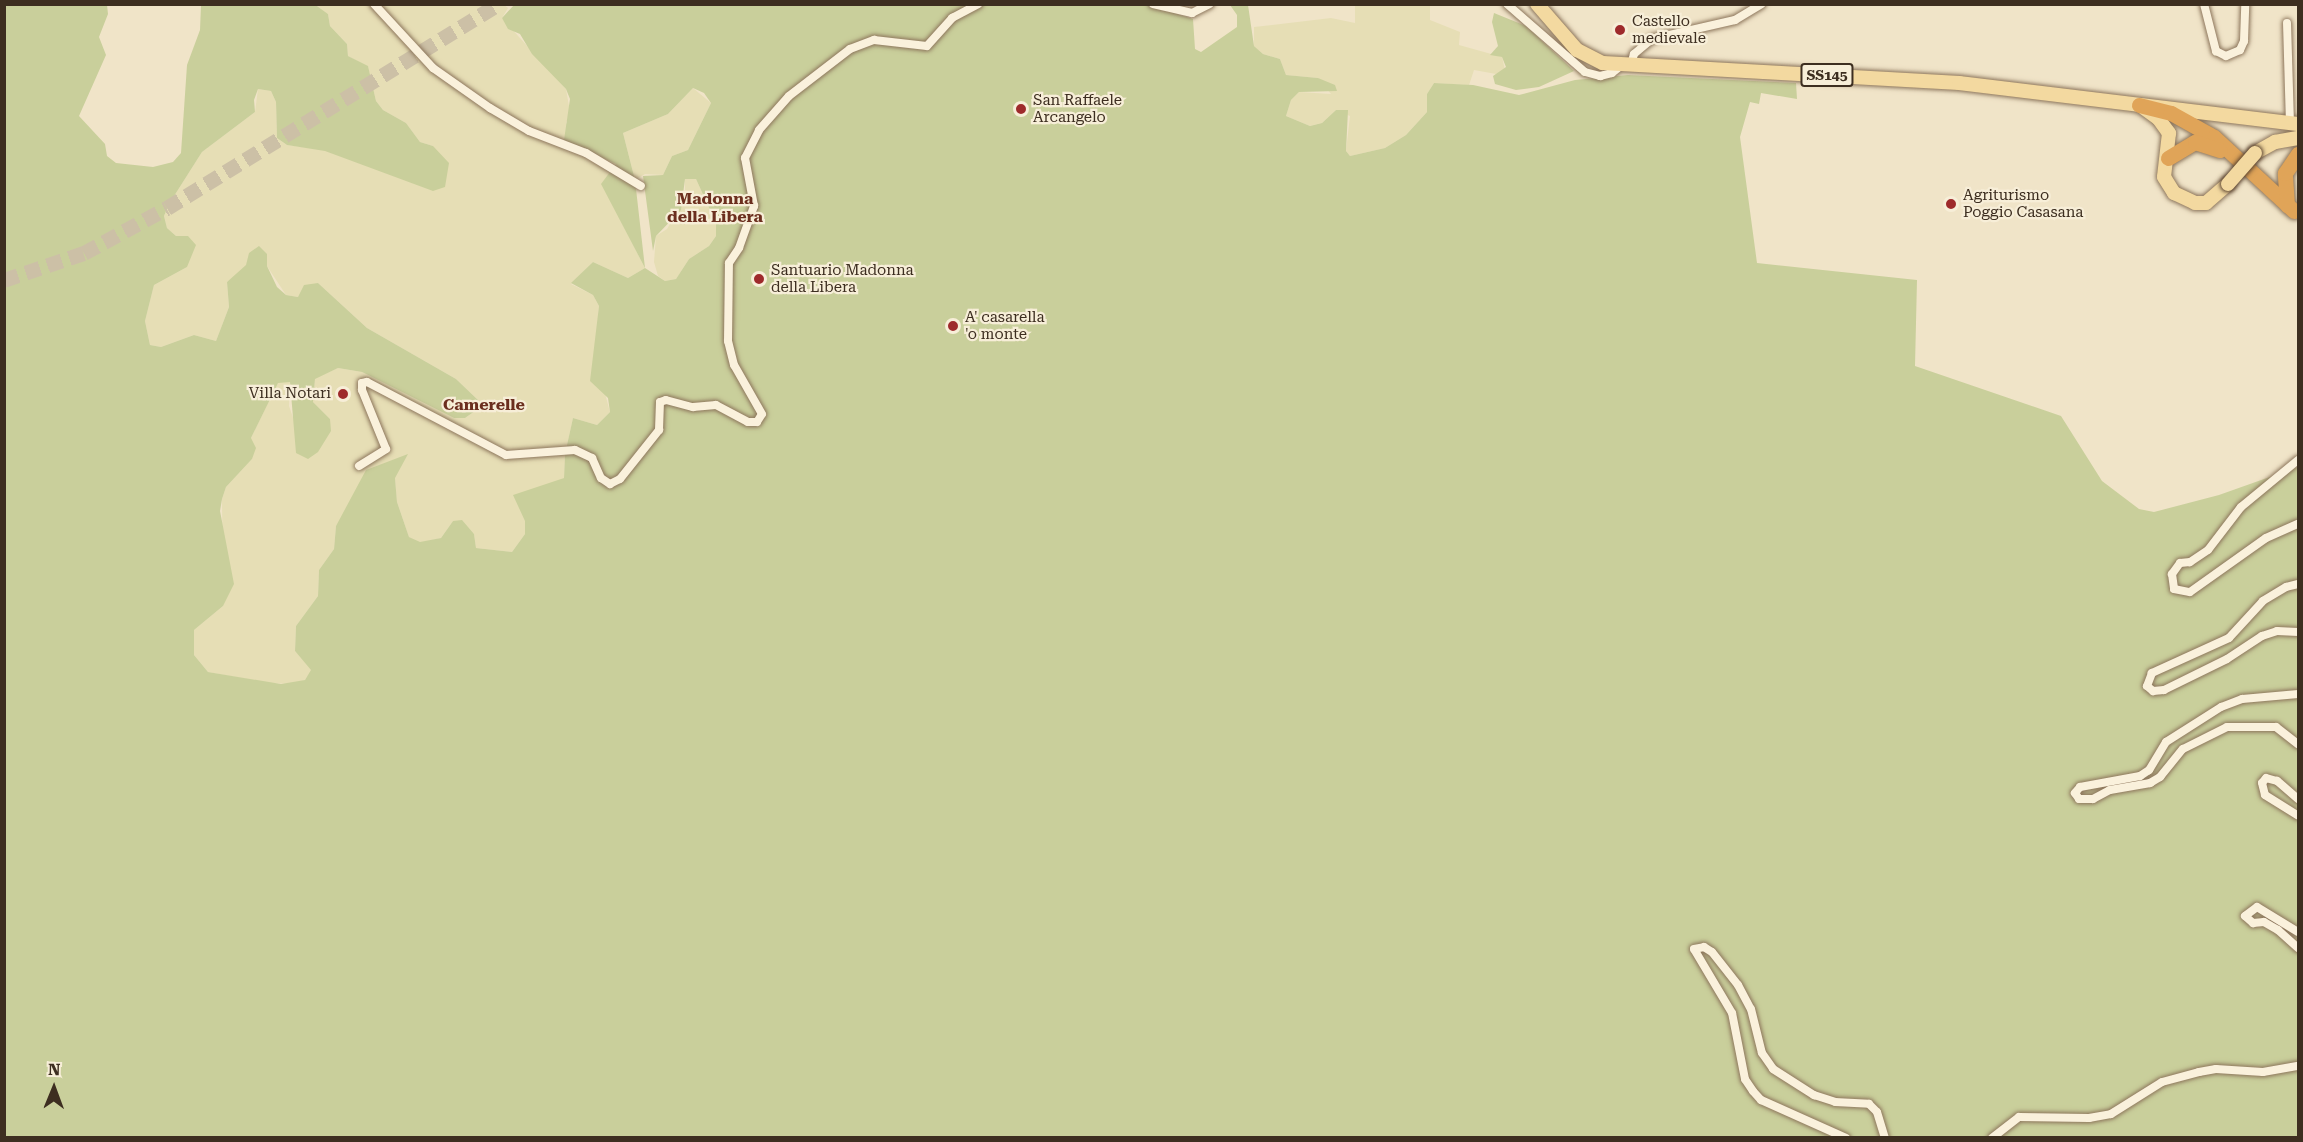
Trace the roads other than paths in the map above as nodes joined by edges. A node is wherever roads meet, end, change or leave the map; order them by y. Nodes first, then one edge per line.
1 (374, 4) edge
2 (978, 4) edge
3 (1154, 4) edge
4 (1210, 4) edge
5 (1507, 4) edge
6 (1537, 4) edge
7 (1762, 4) edge
8 (2204, 4) edge
9 (2245, 4) edge
10 (2287, 23) dead end
11 (1627, 65) junction
12 (2139, 105) junction
13 (2294, 123) edge
14 (2298, 138) edge
15 (2298, 154) edge
16 (2168, 158) junction
17 (2242, 161) junction
18 (641, 186) dead end
19 (2298, 460) edge
20 (359, 466) dead end
21 (2298, 524) edge
22 (2298, 584) edge
23 (2298, 632) edge
24 (2298, 694) edge
25 (2298, 744) edge
26 (2298, 798) edge
27 (2298, 816) edge
28 (2298, 932) edge
29 (2298, 948) edge
30 (2298, 1066) edge
31 (1846, 1137) edge
32 (1885, 1137) edge
33 (1992, 1137) edge

1 - 18 street
2 - 20 street
3 - 4 street
5 - 11 street
6 - 11 main road, SS145
7 - 11 street
8 - 9 street
10 - 13 street
11 - 12 main road, SS145
12 - 13 main road
12 - 16 main road
12 - 17 highway, SS145
14 - 16 main road, bridge
15 - 17 highway, SS145
16 - 17 highway
19 - 21 street
22 - 23 street
24 - 25 street
26 - 27 street
28 - 29 street
30 - 33 street
31 - 32 street

